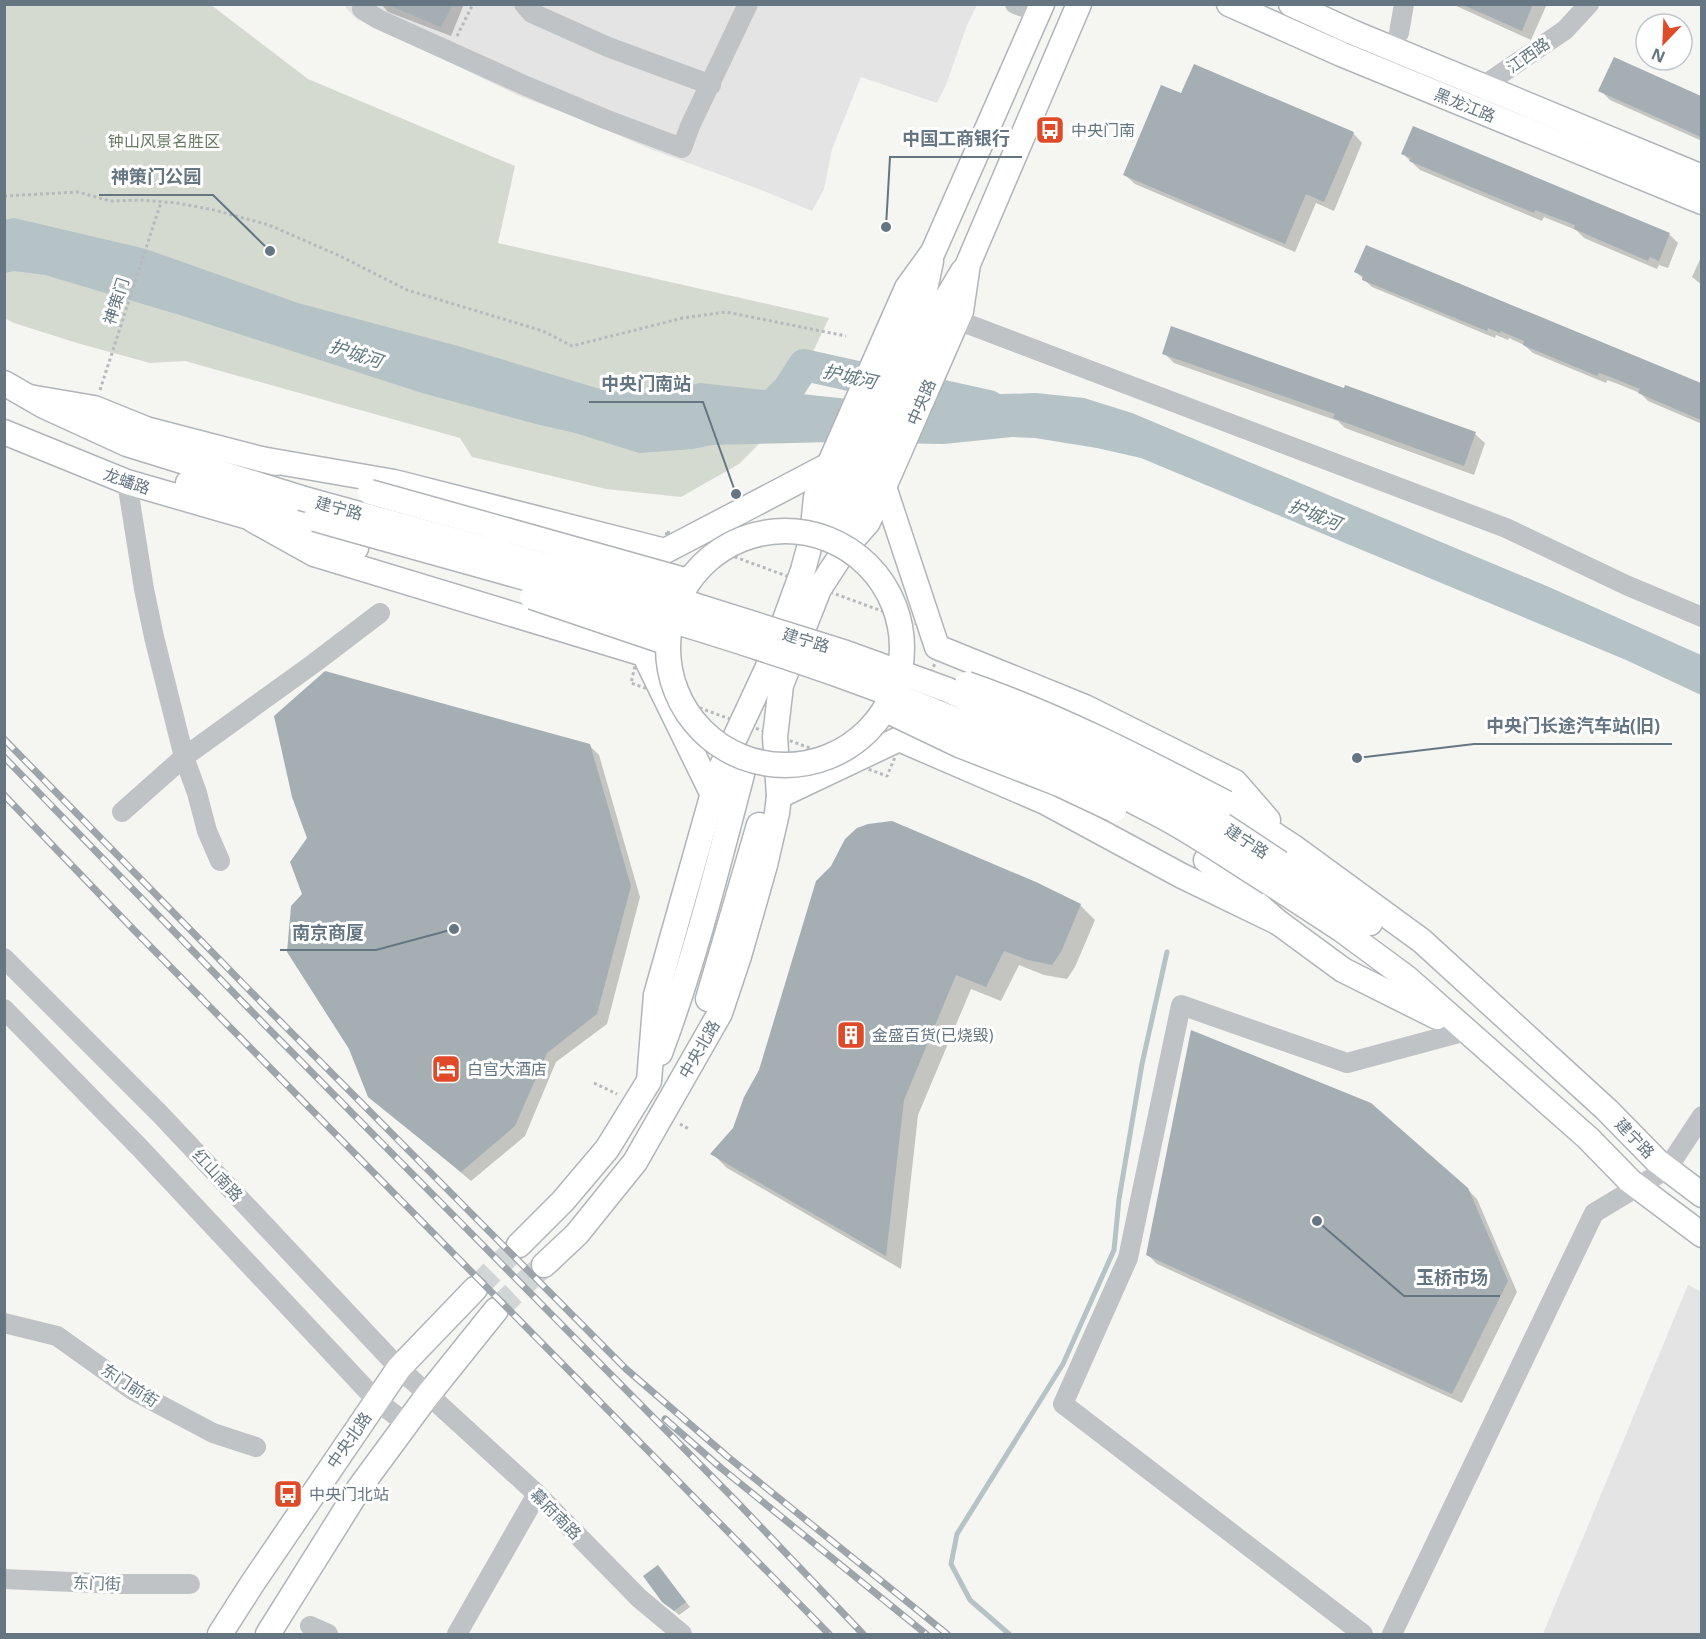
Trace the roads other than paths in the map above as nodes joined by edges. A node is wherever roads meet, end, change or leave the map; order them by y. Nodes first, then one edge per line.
1 (364, 4) edge
2 (524, 4) edge
3 (748, 4) edge
4 (1079, 4) edge
5 (1230, 4) edge
6 (1291, 4) edge
7 (1404, 4) edge
8 (1588, 4) edge
9 (1026, 5) edge
10 (1399, 33) dead end
11 (711, 85) junction
12 (1479, 98) junction
13 (1701, 177) edge
14 (1701, 202) edge
15 (968, 264) junction
16 (957, 320) junction
17 (912, 347) junction
18 (4, 383) edge
19 (29, 397) junction
20 (4, 415) edge
21 (4, 432) edge
22 (120, 452) junction
23 (261, 459) junction
24 (829, 465) junction
25 (127, 482) junction
26 (884, 487) junction
27 (253, 520) junction
28 (829, 540) junction
29 (688, 581) junction
30 (380, 613) dead end
31 (1701, 617) edge
32 (668, 643) junction
33 (902, 662) junction
34 (886, 710) junction
35 (184, 757) junction
36 (746, 759) junction
37 (776, 765) junction
38 (712, 793) junction
39 (779, 796) junction
40 (122, 812) dead end
41 (220, 861) dead end
42 (1281, 864) junction
43 (1279, 923) junction
44 (4, 958) edge
45 (4, 1010) edge
46 (1466, 1031) junction
47 (649, 1080) junction
48 (675, 1089) junction
49 (1701, 1116) edge
50 (1667, 1169) junction
51 (1638, 1188) junction
52 (1701, 1195) edge
53 (1701, 1235) edge
54 (519, 1245) tunnel mouth
55 (544, 1266) tunnel mouth
56 (475, 1289) tunnel mouth
57 (496, 1310) tunnel mouth
58 (4, 1323) edge
59 (399, 1368) junction
60 (428, 1396) junction
61 (377, 1401) junction
62 (406, 1424) junction
63 (256, 1447) dead end
64 (537, 1494) junction
65 (4, 1579) edge
66 (190, 1584) dead end
67 (220, 1635) edge
68 (268, 1635) edge
69 (457, 1635) edge
70 (682, 1635) edge
71 (1363, 1635) edge
72 (1392, 1635) edge

1 - 11 street
2 - 11 street
3 - 11 street
4 - 15 main road, 中央路
5 - 12 main road, 黑龙江路
6 - 12 main road, 黑龙江路
7 - 10 street
8 - 12 street, 江西路
9 - 17 main road
12 - 13 main road, 黑龙江路
12 - 14 main road, 黑龙江路
15 - 16 main road, 中央路
15 - 17 main road
16 - 17 main road, 中央路
16 - 31 street
17 - 24 main road, 中央路
17 - 26 main road, 中央路
17 - 28 main road
18 - 19 main road
19 - 22 main road, 建宁路
19 - 23 main road
20 - 22 main road, 建宁路
21 - 25 main road, 龙蟠路
22 - 42 main road, 建宁路, bridge
23 - 24 main road
23 - 29 main road, bridge
24 - 38 main road, 中央路
25 - 27 main road, 龙蟠路
25 - 35 street
26 - 39 main road, 中央路
26 - 42 main road
27 - 32 main road, bridge
27 - 38 main road
28 - 29 main road, bridge
28 - 33 main road, bridge
29 - 32 main road, bridge
30 - 35 street
32 - 36 main road, bridge
33 - 34 main road, bridge
33 - 42 main road, bridge
34 - 37 main road, bridge
34 - 43 main road, bridge
35 - 40 street
35 - 41 street
36 - 37 main road, bridge
36 - 47 main road
37 - 48 main road
38 - 47 main road, 中央北路
39 - 43 main road
39 - 48 main road, 中央北路
42 - 46 main road, 建宁路
42 - 50 main road, 建宁路
43 - 46 main road
44 - 59 street, 红山南路
45 - 61 street
46 - 51 main road, 建宁路
46 - 71 street
47 - 54 main road, 中央北路
48 - 55 main road, 中央北路
49 - 50 street
50 - 51 street
50 - 52 main road, 建宁路
51 - 53 main road, 建宁路
51 - 72 street
56 - 59 main road, 中央北路
57 - 60 main road
58 - 63 street, 东门前街
59 - 60 street, 红山南路
59 - 61 main road, 中央北路
60 - 62 main road
60 - 64 street, 幕府南路
61 - 62 street
61 - 67 main road, 中央北路
62 - 68 main road
64 - 69 street
64 - 70 street, 幕府南路
65 - 66 street, 东门街

